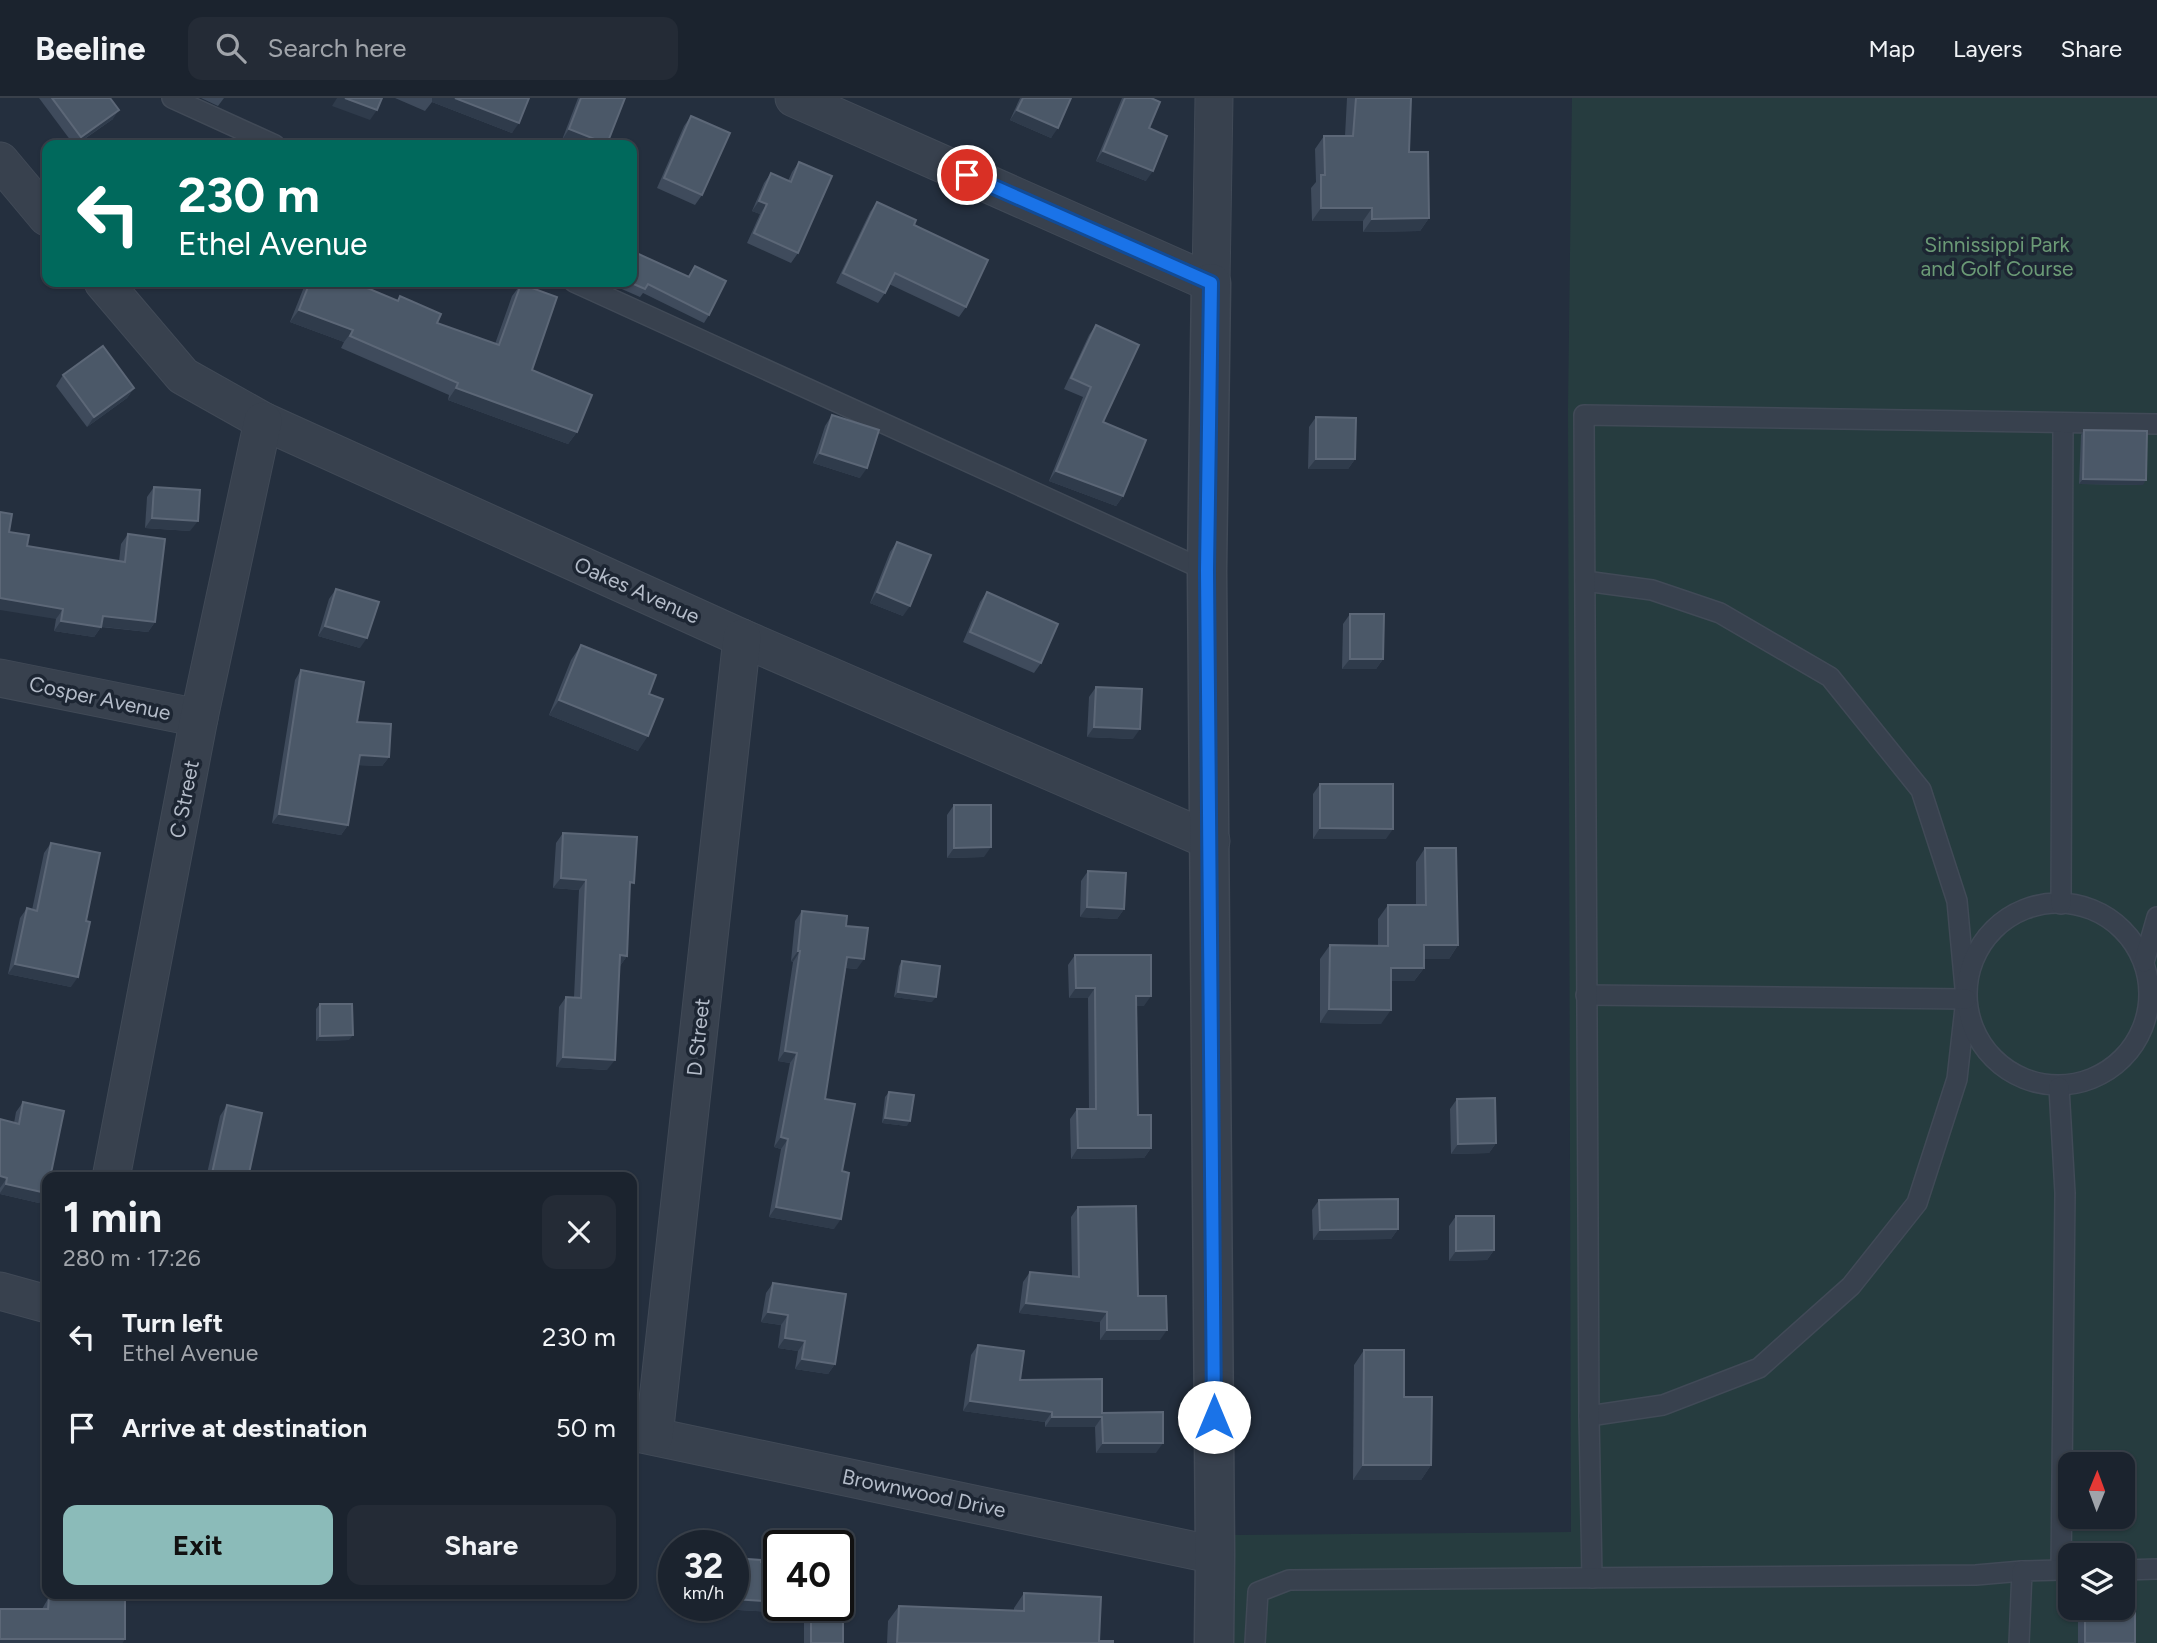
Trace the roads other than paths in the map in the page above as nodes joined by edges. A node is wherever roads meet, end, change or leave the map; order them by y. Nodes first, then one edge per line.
1 (172, 98) edge
2 (794, 98) edge
3 (1214, 98) edge
4 (264, 140) edge
5 (0, 161) edge
6 (42, 211) edge
7 (1211, 283) junction
8 (107, 287) edge
9 (585, 287) edge
10 (263, 421) junction
11 (2063, 423) junction
12 (2157, 424) edge
13 (1207, 571) junction
14 (1585, 581) junction
15 (742, 638) junction
16 (0, 677) edge
17 (199, 718) junction
18 (1211, 841) junction
19 (2062, 904) junction
20 (2157, 917) edge
21 (2144, 961) junction
22 (1586, 995) junction
23 (2154, 997) edge
24 (1966, 999) junction
25 (2157, 1039) edge
26 (2059, 1087) junction
27 (112, 1172) edge
28 (0, 1291) edge
29 (42, 1303) edge
30 (1589, 1416) junction
31 (643, 1434) edge
32 (2066, 1543) edge
33 (1215, 1555) junction
34 (2157, 1569) edge
35 (2058, 1570) edge
36 (2135, 1570) edge
37 (2022, 1571) junction
38 (1592, 1578) junction
39 (1214, 1643) edge
40 (1255, 1643) edge
41 (2019, 1643) edge

1 - 4 lane
2 - 7 street
3 - 7 street
5 - 6 street
7 - 13 street
8 - 10 street, Oakes Avenue
9 - 13 lane
10 - 15 street, Oakes Avenue
10 - 17 street, C Street
11 - 12 lane
11 - 14 lane
11 - 19 lane
13 - 18 street
14 - 22 lane
14 - 24 lane
15 - 18 street, Oakes Avenue
15 - 31 street, D Street
16 - 17 street, Cosper Avenue
17 - 27 street, C Street
18 - 33 street
19 - 21 lane
19 - 24 lane
20 - 21 lane
21 - 23 lane
22 - 24 lane
22 - 30 lane
23 - 25 lane
23 - 26 lane
24 - 26 lane
24 - 30 lane
26 - 32 lane
28 - 29 street
30 - 38 lane
31 - 33 street, Brownwood Drive
33 - 39 street
34 - 36 lane
35 - 37 lane
37 - 38 lane
37 - 41 lane
38 - 40 lane

